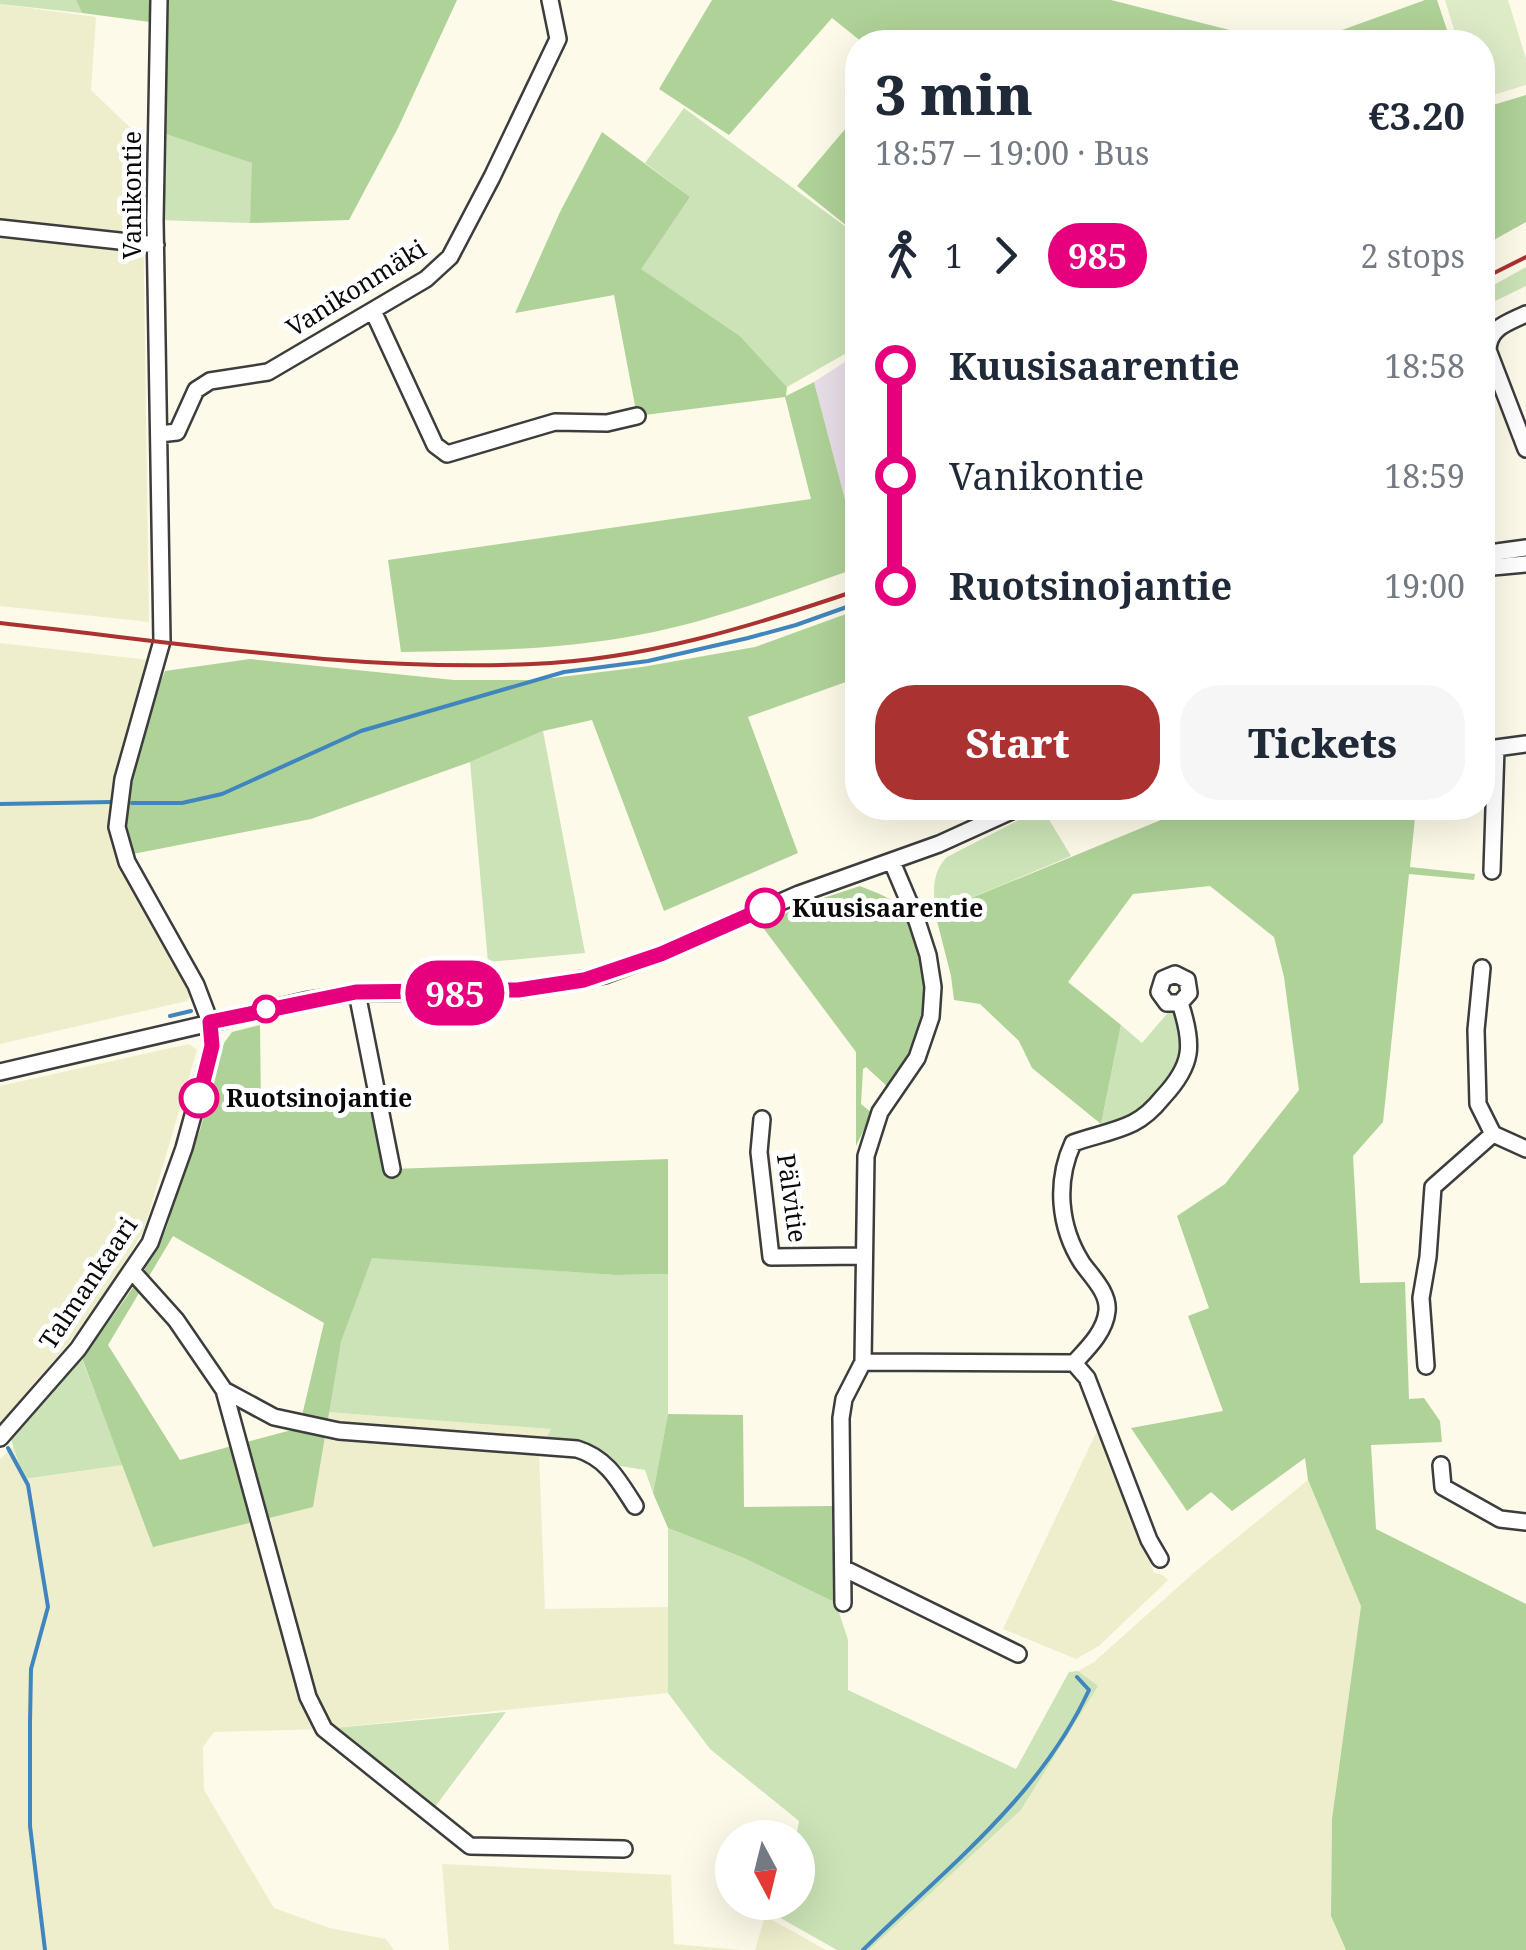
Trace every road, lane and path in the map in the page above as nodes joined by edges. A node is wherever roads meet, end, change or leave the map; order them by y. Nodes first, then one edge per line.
1 (159, 0) edge
2 (550, 0) edge
3 (0, 228) edge
4 (156, 245) junction
5 (373, 310) junction
6 (1526, 314) edge
7 (1495, 330) edge
8 (1495, 368) edge
9 (637, 416) dead end
10 (159, 434) junction
11 (1526, 449) edge
12 (1526, 548) edge
13 (1495, 552) edge
14 (1526, 564) edge
15 (1495, 567) edge
16 (1495, 743) edge
17 (1526, 744) edge
18 (992, 820) edge
19 (1491, 820) edge
20 (892, 862) junction
21 (1492, 871) dead end
22 (1482, 968) dead end
23 (356, 992) junction
24 (1180, 1003) dead end
25 (210, 1022) junction
26 (0, 1072) edge
27 (762, 1120) dead end
28 (1493, 1134) junction
29 (1526, 1149) edge
30 (392, 1170) dead end
31 (864, 1256) junction
32 (132, 1271) junction
33 (864, 1362) junction
34 (1074, 1363) junction
35 (1426, 1366) dead end
36 (224, 1390) junction
37 (0, 1438) edge
38 (1441, 1464) dead end
39 (635, 1506) dead end
40 (1526, 1522) edge
41 (1160, 1559) dead end
42 (843, 1568) junction
43 (843, 1603) dead end
44 (1018, 1654) dead end
45 (624, 1849) dead end

1 - 4 street, Vanikontie
2 - 5 street, Vanikonmäki
3 - 4 street
4 - 10 street, Vanikontie
5 - 9 street
5 - 10 street, Vanikonmäki
6 - 7 street
8 - 11 street
10 - 25 street, Vanikontie
12 - 13 street
14 - 15 street
16 - 17 street
18 - 20 street
19 - 21 street
20 - 23 street
20 - 31 street
22 - 28 street
23 - 25 street
23 - 30 street
24 - 34 street
25 - 26 street
25 - 32 street, Talmankaari
27 - 31 street, Pälvitie
28 - 29 street
28 - 35 street
31 - 33 street
32 - 36 street
32 - 37 street, Talmankaari
33 - 34 street
33 - 42 street
34 - 41 street
36 - 39 street
36 - 45 street
38 - 40 street
42 - 43 street
42 - 44 street

